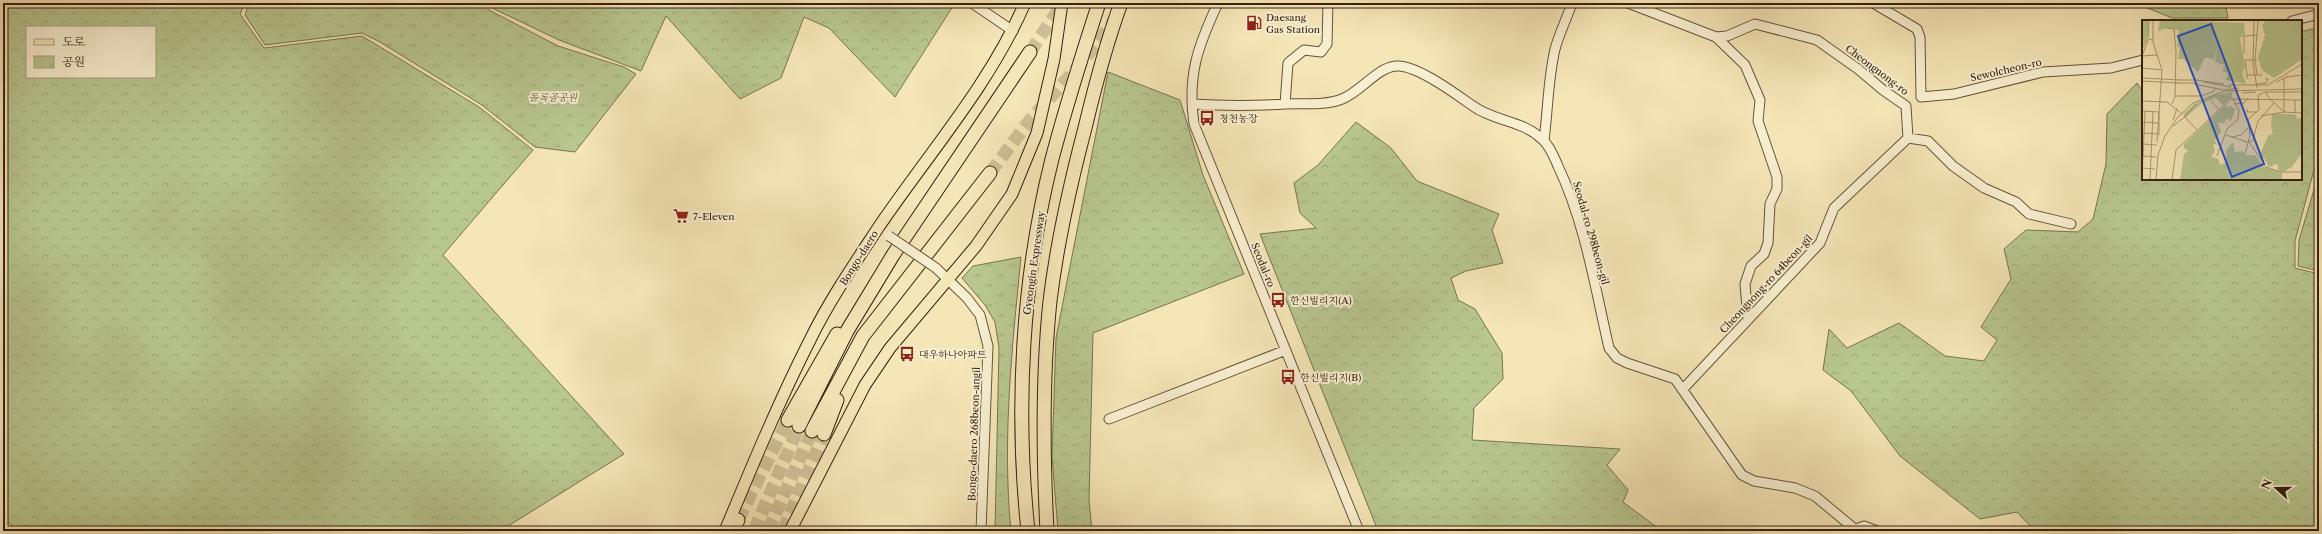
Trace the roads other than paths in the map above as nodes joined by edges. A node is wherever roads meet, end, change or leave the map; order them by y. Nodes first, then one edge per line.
1 (972, 3) edge
2 (1025, 3) edge
3 (1062, 3) edge
4 (1099, 3) edge
5 (1120, 3) edge
6 (1218, 3) edge
7 (1328, 3) edge
8 (1572, 3) edge
9 (1628, 3) edge
10 (1873, 3) edge
11 (2319, 14) edge
12 (2296, 20) edge
13 (1013, 31) junction
14 (1716, 37) junction
15 (1030, 52) tunnel mouth
16 (2142, 60) edge
17 (1922, 97) junction
18 (1192, 104) junction
19 (1285, 104) junction
20 (1906, 106) junction
21 (1908, 138) junction
22 (1544, 140) junction
23 (990, 173) tunnel mouth
24 (2071, 224) dead end
25 (878, 228) junction
26 (947, 280) junction
27 (1748, 320) junction
28 (1286, 350) junction
29 (1683, 389) junction
30 (1109, 419) dead end
31 (793, 423) tunnel mouth
32 (818, 433) tunnel mouth
33 (1857, 530) edge
34 (725, 531) edge
35 (790, 531) edge
36 (982, 531) edge
37 (1028, 531) edge
38 (1047, 531) edge
39 (1359, 531) edge
40 (1878, 531) edge

1 - 13 street
2 - 13 main road, Bongo-daero
3 - 26 main road
4 - 37 highway, Gyeongin Expressway
5 - 38 highway
6 - 18 street, Seodal-ro
7 - 19 street
8 - 22 street
9 - 14 street
10 - 17 street
11 - 12 street
13 - 25 main road, Bongo-daero
14 - 20 street, Cheongnong-ro
14 - 27 street
15 - 31 highway
16 - 17 street, Sewolcheon-ro
17 - 20 street, Sewolcheon-ro
18 - 19 street, Seodal-ro 298beon-gil
18 - 28 street, Seodal-ro
19 - 22 street, Seodal-ro 298beon-gil
20 - 21 street, Cheongnong-ro
21 - 24 street
21 - 27 street, Cheongnong-ro 64beon-gil
22 - 29 street, Seodal-ro 298beon-gil
23 - 32 highway
25 - 26 street, Bongo-daero 268beon-angil, bridge
25 - 34 main road, Bongo-daero
26 - 35 main road
26 - 36 street, Bongo-daero 268beon-angil
27 - 29 street, Cheongnong-ro 64beon-gil
28 - 30 street
28 - 39 street, Seodal-ro
29 - 33 street, Seodal-ro 298beon-gil
33 - 40 street, Seodal-ro 298beon-gil

